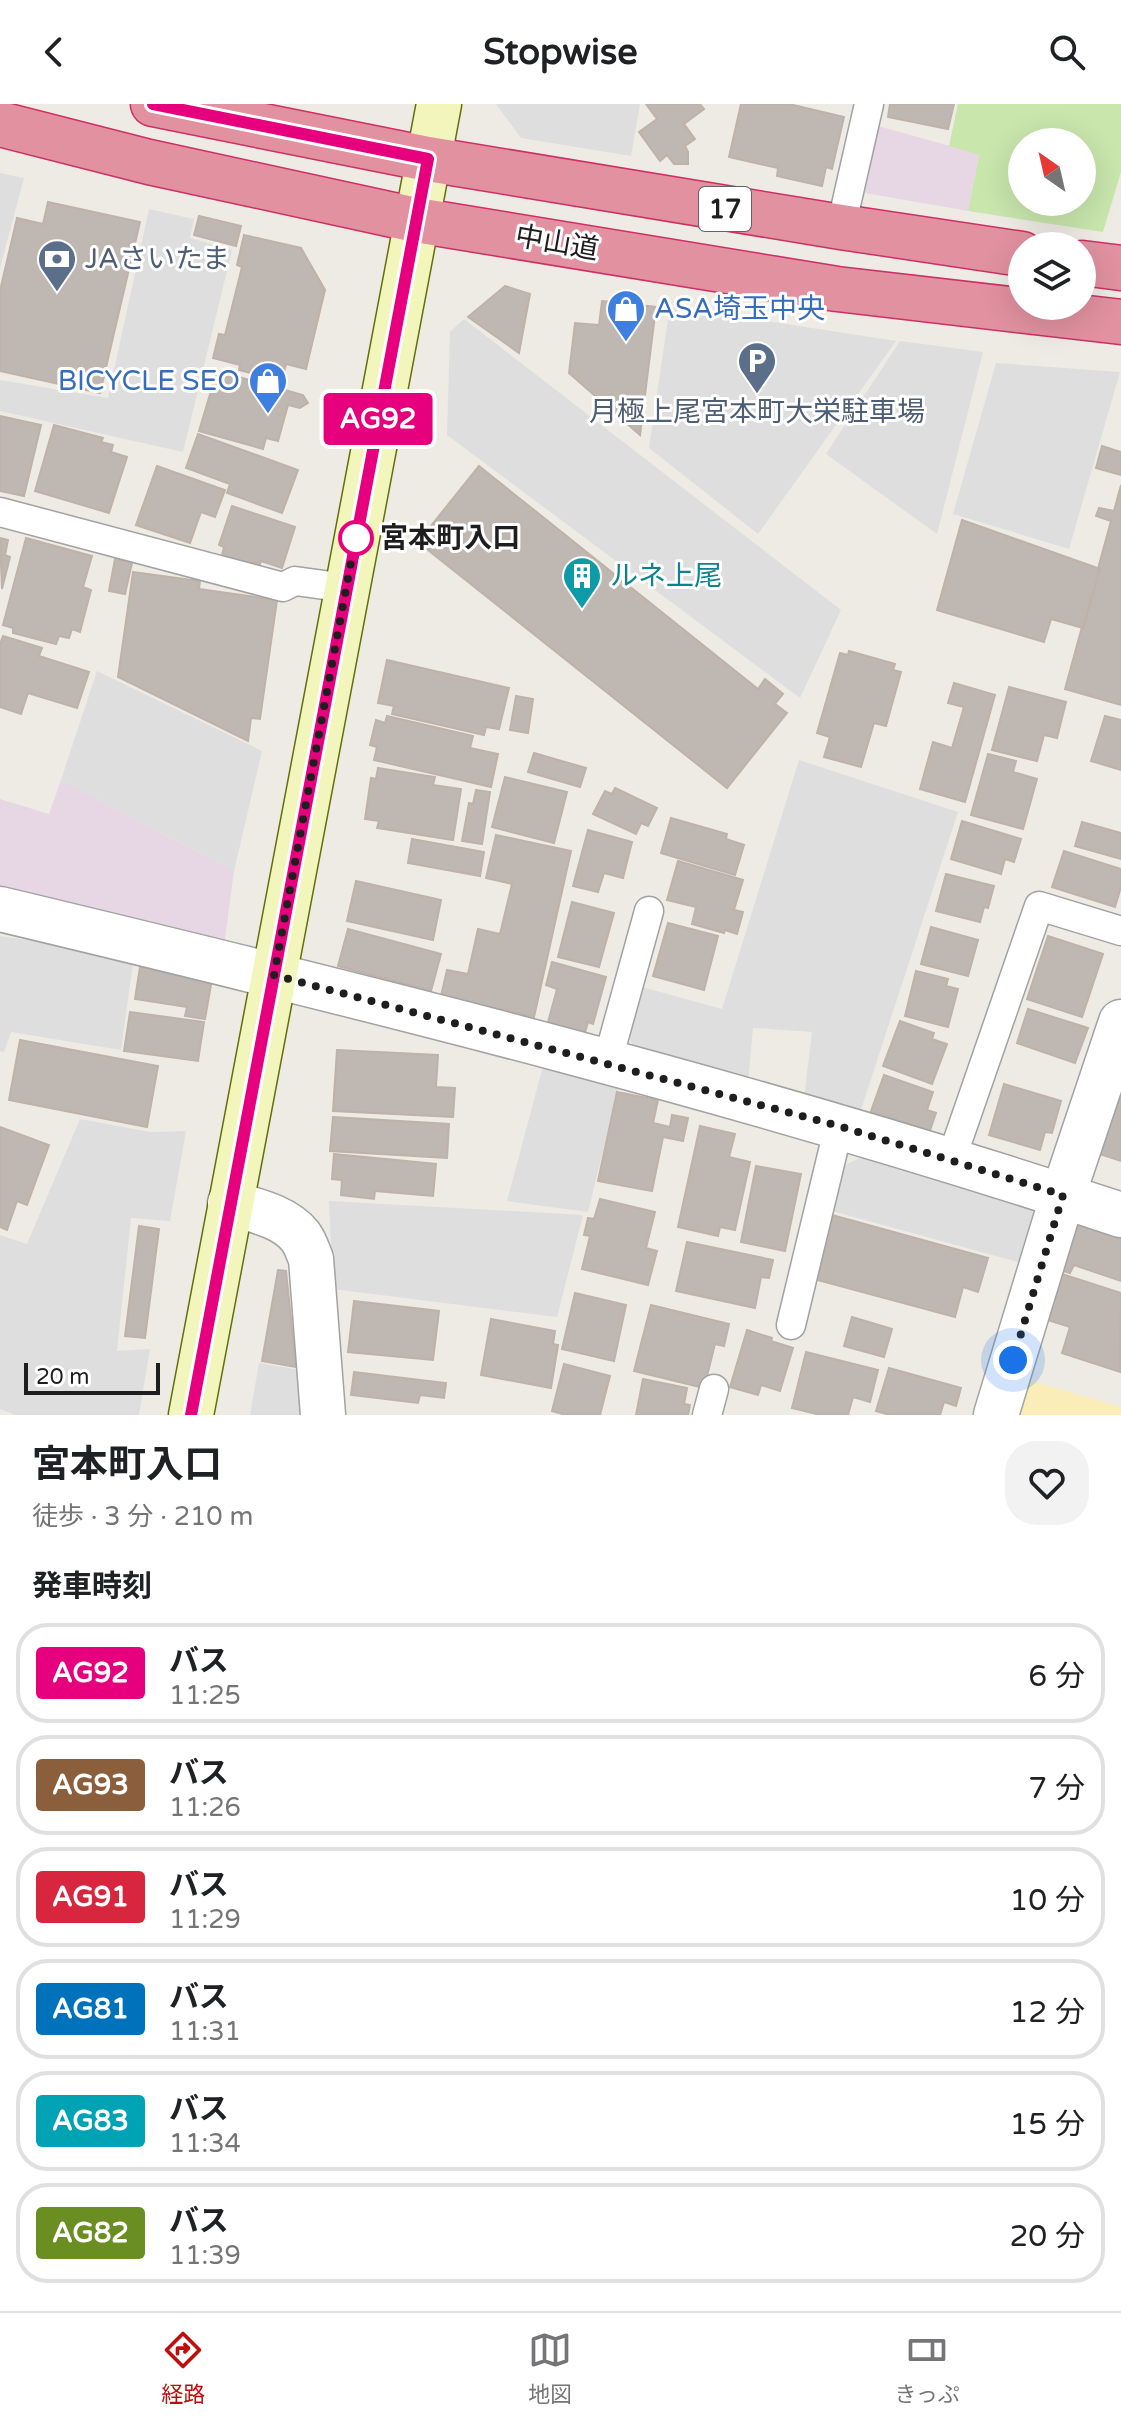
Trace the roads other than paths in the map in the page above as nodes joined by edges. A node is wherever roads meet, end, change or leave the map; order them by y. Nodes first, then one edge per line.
1 (153, 104) edge
2 (439, 104) edge
3 (869, 104) edge
4 (0, 124) edge
5 (428, 159) junction
6 (416, 220) junction
7 (841, 227) junction
8 (1008, 252) edge
9 (1096, 265) edge
10 (1121, 268) edge
11 (1121, 322) edge
12 (0, 512) edge
13 (346, 588) junction
14 (0, 909) edge
15 (649, 911) dead end
16 (1121, 931) edge
17 (274, 975) junction
18 (1121, 1022) edge
19 (607, 1063) junction
20 (839, 1126) junction
21 (951, 1160) junction
22 (1063, 1195) junction
23 (230, 1203) junction
24 (1121, 1215) edge
25 (791, 1325) dead end
26 (191, 1415) edge
27 (323, 1415) edge
28 (996, 1415) edge

1 - 5 highway, 17
2 - 5 main road
3 - 7 lane
4 - 6 highway, 中山道 / 17
5 - 6 main road
5 - 7 highway, 17
6 - 11 highway, 中山道 / 17
6 - 13 main road
7 - 8 highway, 17
9 - 10 highway
12 - 13 lane
13 - 17 main road
14 - 17 street
15 - 19 lane
16 - 21 lane
17 - 19 street
17 - 23 main road
18 - 22 street
19 - 20 street
20 - 21 street
20 - 25 lane
21 - 22 street
22 - 24 street
22 - 28 street
23 - 26 main road
23 - 27 street

